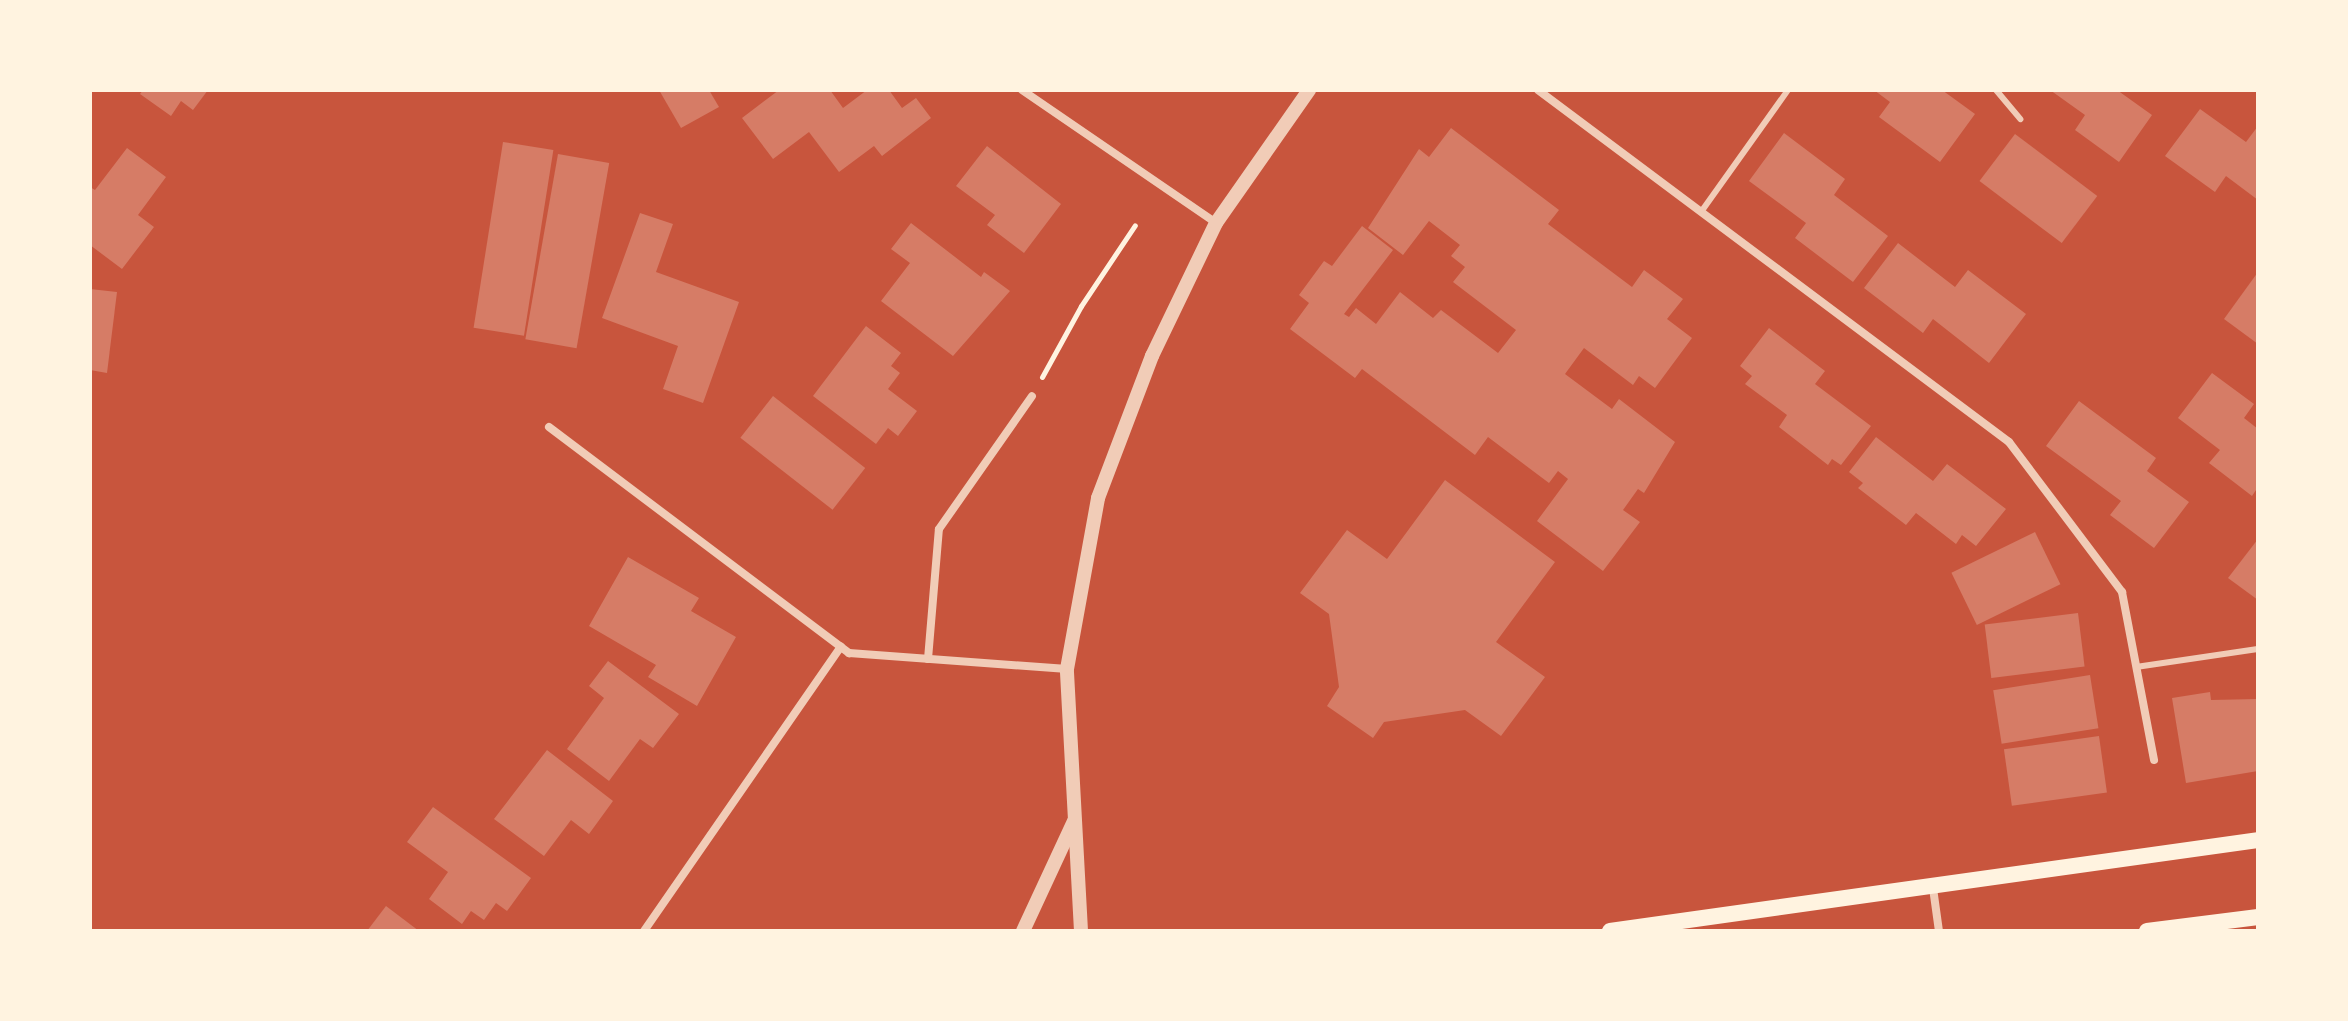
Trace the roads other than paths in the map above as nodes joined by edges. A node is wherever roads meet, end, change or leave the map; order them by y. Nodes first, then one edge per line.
1 (1022, 90) edge
2 (1309, 90) edge
3 (1538, 90) edge
4 (1788, 90) edge
5 (1996, 90) edge
6 (2020, 119) dead end
7 (1701, 212) junction
8 (1216, 223) junction
9 (1032, 396) road end
10 (549, 427) dead end
11 (841, 647) junction
12 (2258, 649) edge
13 (928, 659) junction
14 (2136, 667) junction
15 (1067, 669) junction
16 (2154, 760) dead end
17 (1076, 817) junction
18 (2258, 840) edge
19 (1933, 888) junction
20 (2258, 917) edge
21 (644, 931) edge
22 (1023, 931) edge
23 (1081, 931) edge
24 (1610, 931) edge
25 (1939, 931) edge
26 (2147, 931) edge

1 - 8 street
2 - 8 street
3 - 7 street
4 - 7 lane
5 - 6 lane
7 - 14 street
8 - 15 street
9 - 13 street
10 - 11 street
11 - 13 street
11 - 21 street
12 - 14 lane
13 - 15 street
14 - 16 street
15 - 17 street
17 - 22 street
17 - 23 street
18 - 19 main road
19 - 24 main road
19 - 25 street
20 - 26 main road

